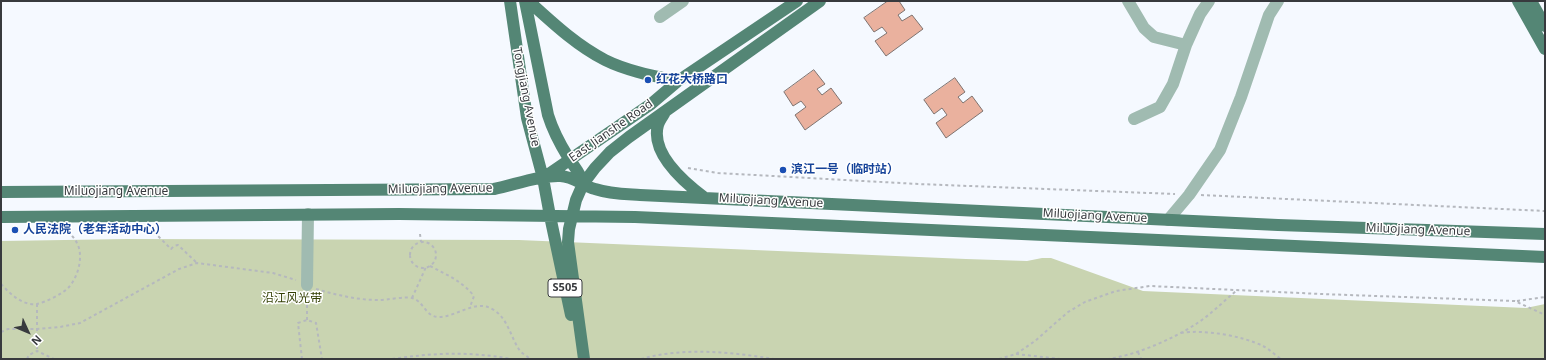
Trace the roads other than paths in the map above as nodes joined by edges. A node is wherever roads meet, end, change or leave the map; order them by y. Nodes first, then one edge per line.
1 (510, 1) edge
2 (526, 1) edge
3 (532, 1) edge
4 (683, 1) edge
5 (797, 1) edge
6 (820, 1) edge
7 (1128, 1) edge
8 (1209, 1) edge
9 (1278, 1) edge
10 (1518, 1) edge
11 (1531, 1) edge
12 (660, 17) dead end
13 (1545, 26) edge
14 (1186, 46) junction
15 (1545, 49) edge
16 (678, 81) junction
17 (666, 110) junction
18 (1134, 119) dead end
19 (569, 159) junction
20 (543, 178) junction
21 (583, 184) junction
22 (1, 192) edge
23 (705, 198) junction
24 (308, 214) junction
25 (550, 216) junction
26 (572, 216) junction
27 (1, 217) edge
28 (1168, 220) junction
29 (1545, 234) edge
30 (1545, 257) edge
31 (307, 285) road end
32 (580, 359) edge
33 (584, 359) edge

1 - 20 main road, Tongjiang Avenue
2 - 19 main road, Tongjiang Avenue
3 - 16 main road
4 - 12 street
5 - 16 main road, East Jianshe Road
6 - 17 main road, East Jianshe Road
7 - 14 street
8 - 14 street
9 - 28 street
10 - 15 main road
11 - 13 main road
14 - 18 street
16 - 19 main road, East Jianshe Road
17 - 21 main road, East Jianshe Road
17 - 23 main road
19 - 20 main road, East Jianshe Road
19 - 21 main road, Tongjiang Avenue
20 - 21 main road, Miluojiang Avenue
20 - 22 main road, Miluojiang Avenue
20 - 25 main road, Tongjiang Avenue / S505
21 - 23 main road, Miluojiang Avenue
21 - 26 main road, East Jianshe Road
23 - 28 main road, Miluojiang Avenue
24 - 25 main road, Miluojiang Avenue
24 - 27 main road, Miluojiang Avenue
24 - 31 street
25 - 26 main road, Miluojiang Avenue
25 - 32 main road, S505
26 - 30 main road, Miluojiang Avenue
26 - 33 main road, S505
28 - 29 main road, Miluojiang Avenue

